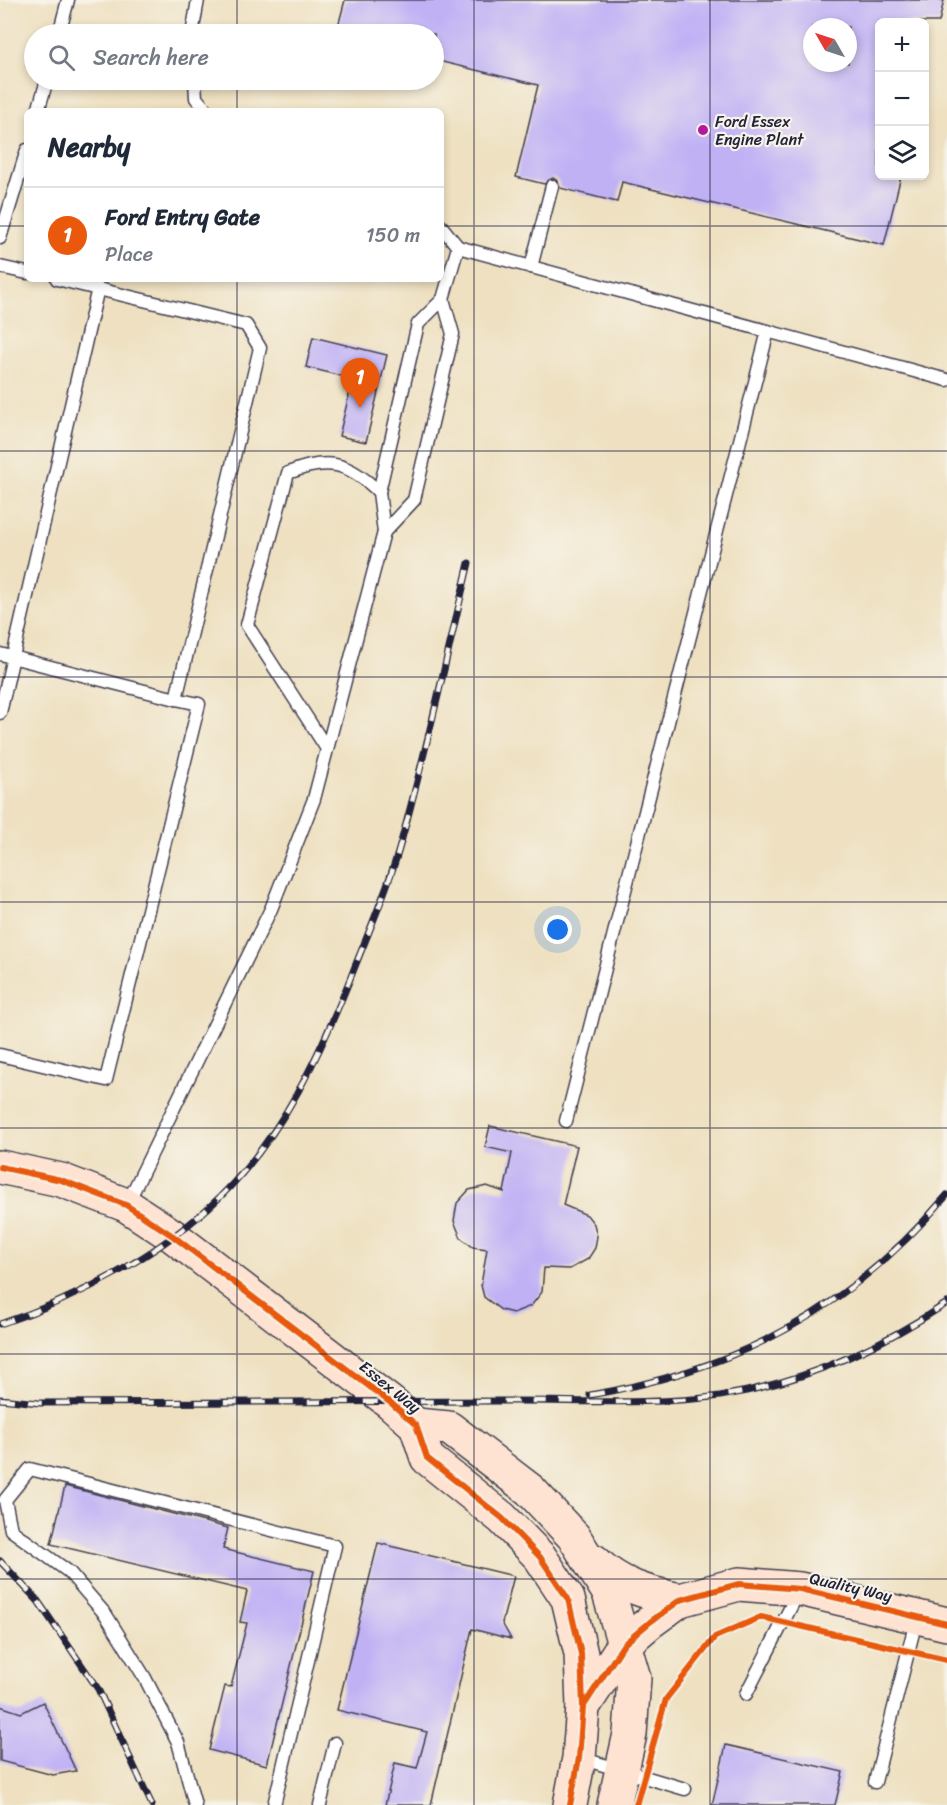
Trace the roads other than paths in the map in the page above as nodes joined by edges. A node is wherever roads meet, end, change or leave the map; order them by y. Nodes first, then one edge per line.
1 (68, 0) edge
2 (198, 0) edge
3 (62, 24) edge
4 (194, 24) edge
5 (44, 90) edge
6 (196, 90) edge
7 (39, 108) edge
8 (204, 108) edge
9 (24, 160) edge
10 (552, 186) dead end
11 (444, 230) edge
12 (0, 238) edge
13 (458, 247) junction
14 (0, 267) edge
15 (531, 267) junction
16 (24, 272) edge
17 (71, 282) edge
18 (98, 288) junction
19 (442, 299) junction
20 (768, 331) junction
21 (947, 380) edge
22 (379, 492) junction
23 (384, 532) junction
24 (0, 654) edge
25 (13, 658) junction
26 (176, 699) junction
27 (0, 713) edge
28 (327, 749) junction
29 (0, 1055) edge
30 (566, 1121) dead end
31 (0, 1167) edge
32 (126, 1205) junction
33 (416, 1425) junction
34 (583, 1551) junction
35 (800, 1589) junction
36 (680, 1600) junction
37 (932, 1620) edge
38 (624, 1644) junction
39 (746, 1694) dead end
40 (583, 1707) junction
41 (335, 1743) dead end
42 (579, 1758) junction
43 (623, 1771) junction
44 (875, 1782) dead end
45 (685, 1788) dead end
46 (195, 1805) edge
47 (274, 1805) edge
48 (320, 1805) edge
49 (570, 1805) edge
50 (614, 1805) edge

1 - 3 lane
2 - 4 lane
5 - 7 lane
6 - 8 lane
9 - 12 lane
10 - 15 lane
11 - 13 lane
13 - 15 lane
13 - 19 lane
14 - 16 lane
15 - 20 lane
17 - 18 lane
18 - 25 lane
18 - 26 lane
19 - 22 lane
19 - 23 lane
20 - 21 lane
20 - 30 lane
22 - 23 lane
22 - 28 lane
23 - 28 lane
24 - 25 lane
25 - 26 lane
25 - 27 lane
26 - 29 lane
28 - 32 lane
31 - 32 street, Essex Way
32 - 33 street, Essex Way
33 - 34 street, Essex Way
33 - 40 street, Essex Way
34 - 36 street
34 - 38 street, Essex Way
35 - 36 street, Quality Way
35 - 37 street, Quality Way
35 - 39 lane
36 - 38 street, Quality Way
37 - 44 lane
38 - 40 street, Quality Way
38 - 43 street, Essex Way
40 - 42 street, Essex Way
41 - 48 lane
42 - 43 lane
42 - 49 street, Essex Way
43 - 45 lane
43 - 50 street, Essex Way
46 - 47 lane

